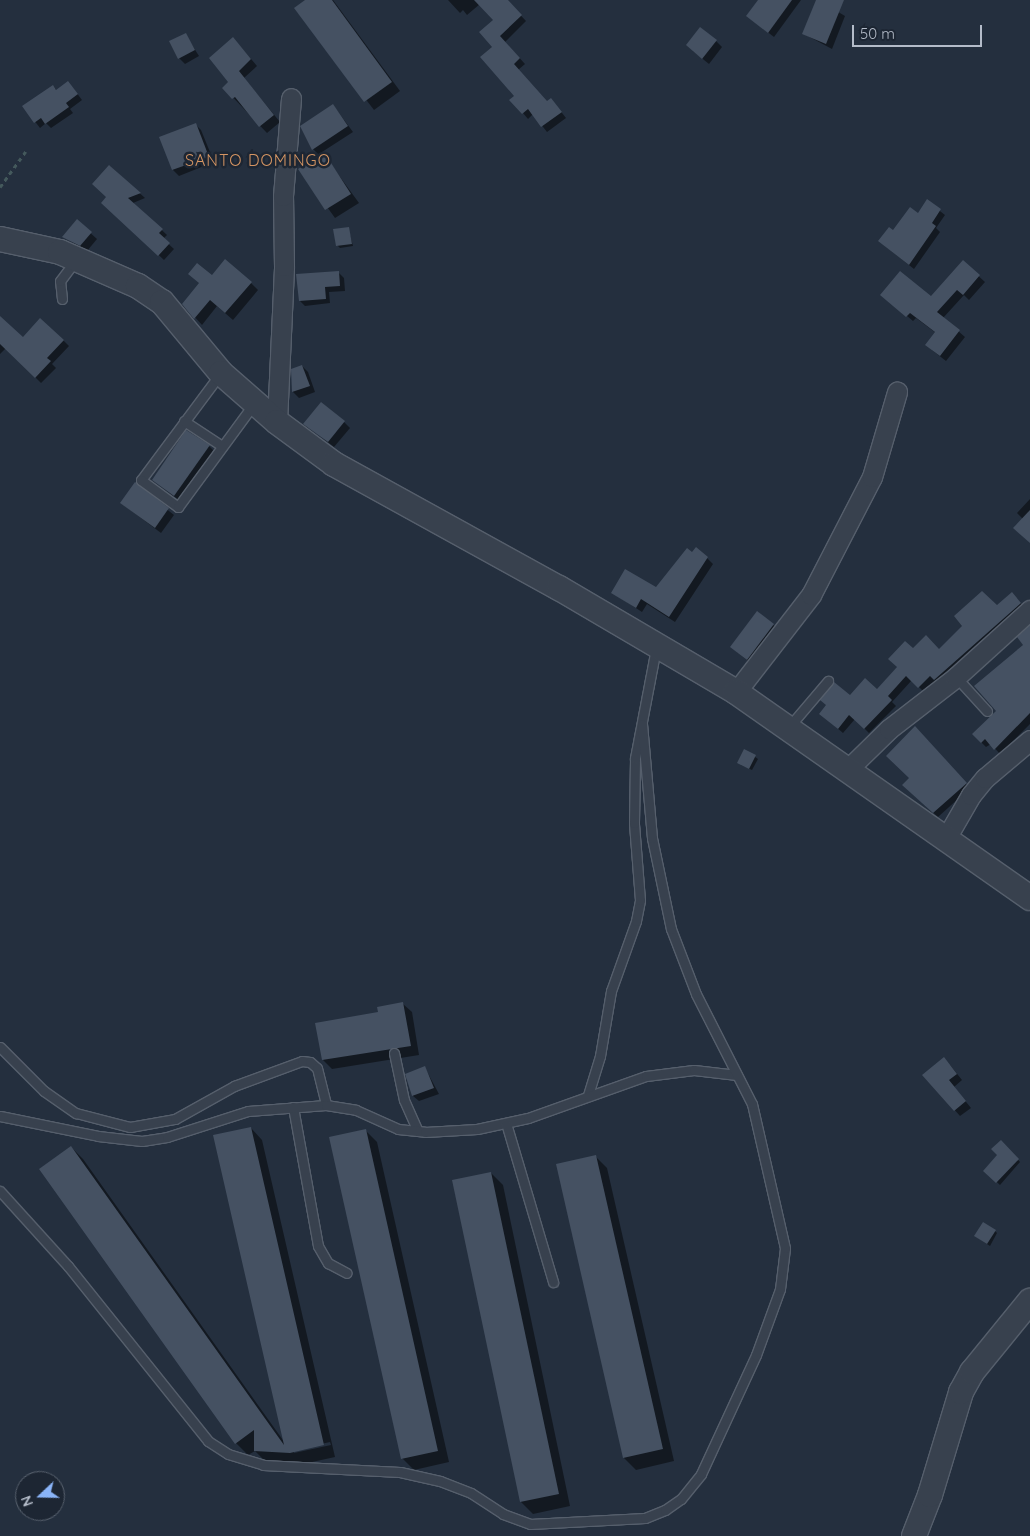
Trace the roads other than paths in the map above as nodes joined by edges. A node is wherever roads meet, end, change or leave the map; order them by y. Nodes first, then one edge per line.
1 (291, 98) dead end
2 (0, 239) edge
3 (75, 261) junction
4 (62, 299) dead end
5 (221, 373) junction
6 (897, 392) dead end
7 (255, 402) junction
8 (184, 421) junction
9 (277, 422) junction
10 (222, 446) junction
11 (1030, 610) edge
12 (657, 645) junction
13 (956, 677) junction
14 (828, 681) dead end
15 (736, 692) junction
16 (987, 711) dead end
17 (642, 724) junction
18 (788, 728) junction
19 (1030, 740) edge
20 (846, 771) junction
21 (945, 840) junction
22 (1030, 898) edge
23 (0, 1046) edge
24 (394, 1054) dead end
25 (737, 1075) junction
26 (589, 1096) junction
27 (326, 1105) junction
28 (293, 1107) junction
29 (0, 1116) edge
30 (506, 1123) junction
31 (418, 1131) junction
32 (0, 1191) edge
33 (347, 1273) dead end
34 (554, 1282) dead end
35 (1030, 1301) edge
36 (914, 1536) edge

1 - 9 street
2 - 3 street
3 - 4 lane
3 - 5 street
5 - 7 street
5 - 8 lane
6 - 15 street
7 - 9 street
7 - 10 lane
8 - 10 lane
8 - 10 lane
9 - 12 street
11 - 13 street
12 - 15 street
12 - 17 lane
13 - 16 lane
13 - 20 street
14 - 18 lane
15 - 18 street
17 - 25 lane
17 - 26 lane
18 - 20 street
19 - 21 street
20 - 21 street
21 - 22 street
23 - 27 lane
24 - 31 lane
25 - 26 lane
25 - 32 lane
26 - 30 lane
27 - 28 lane
27 - 31 lane
28 - 29 lane
28 - 33 lane
30 - 31 lane
30 - 34 lane
35 - 36 street

